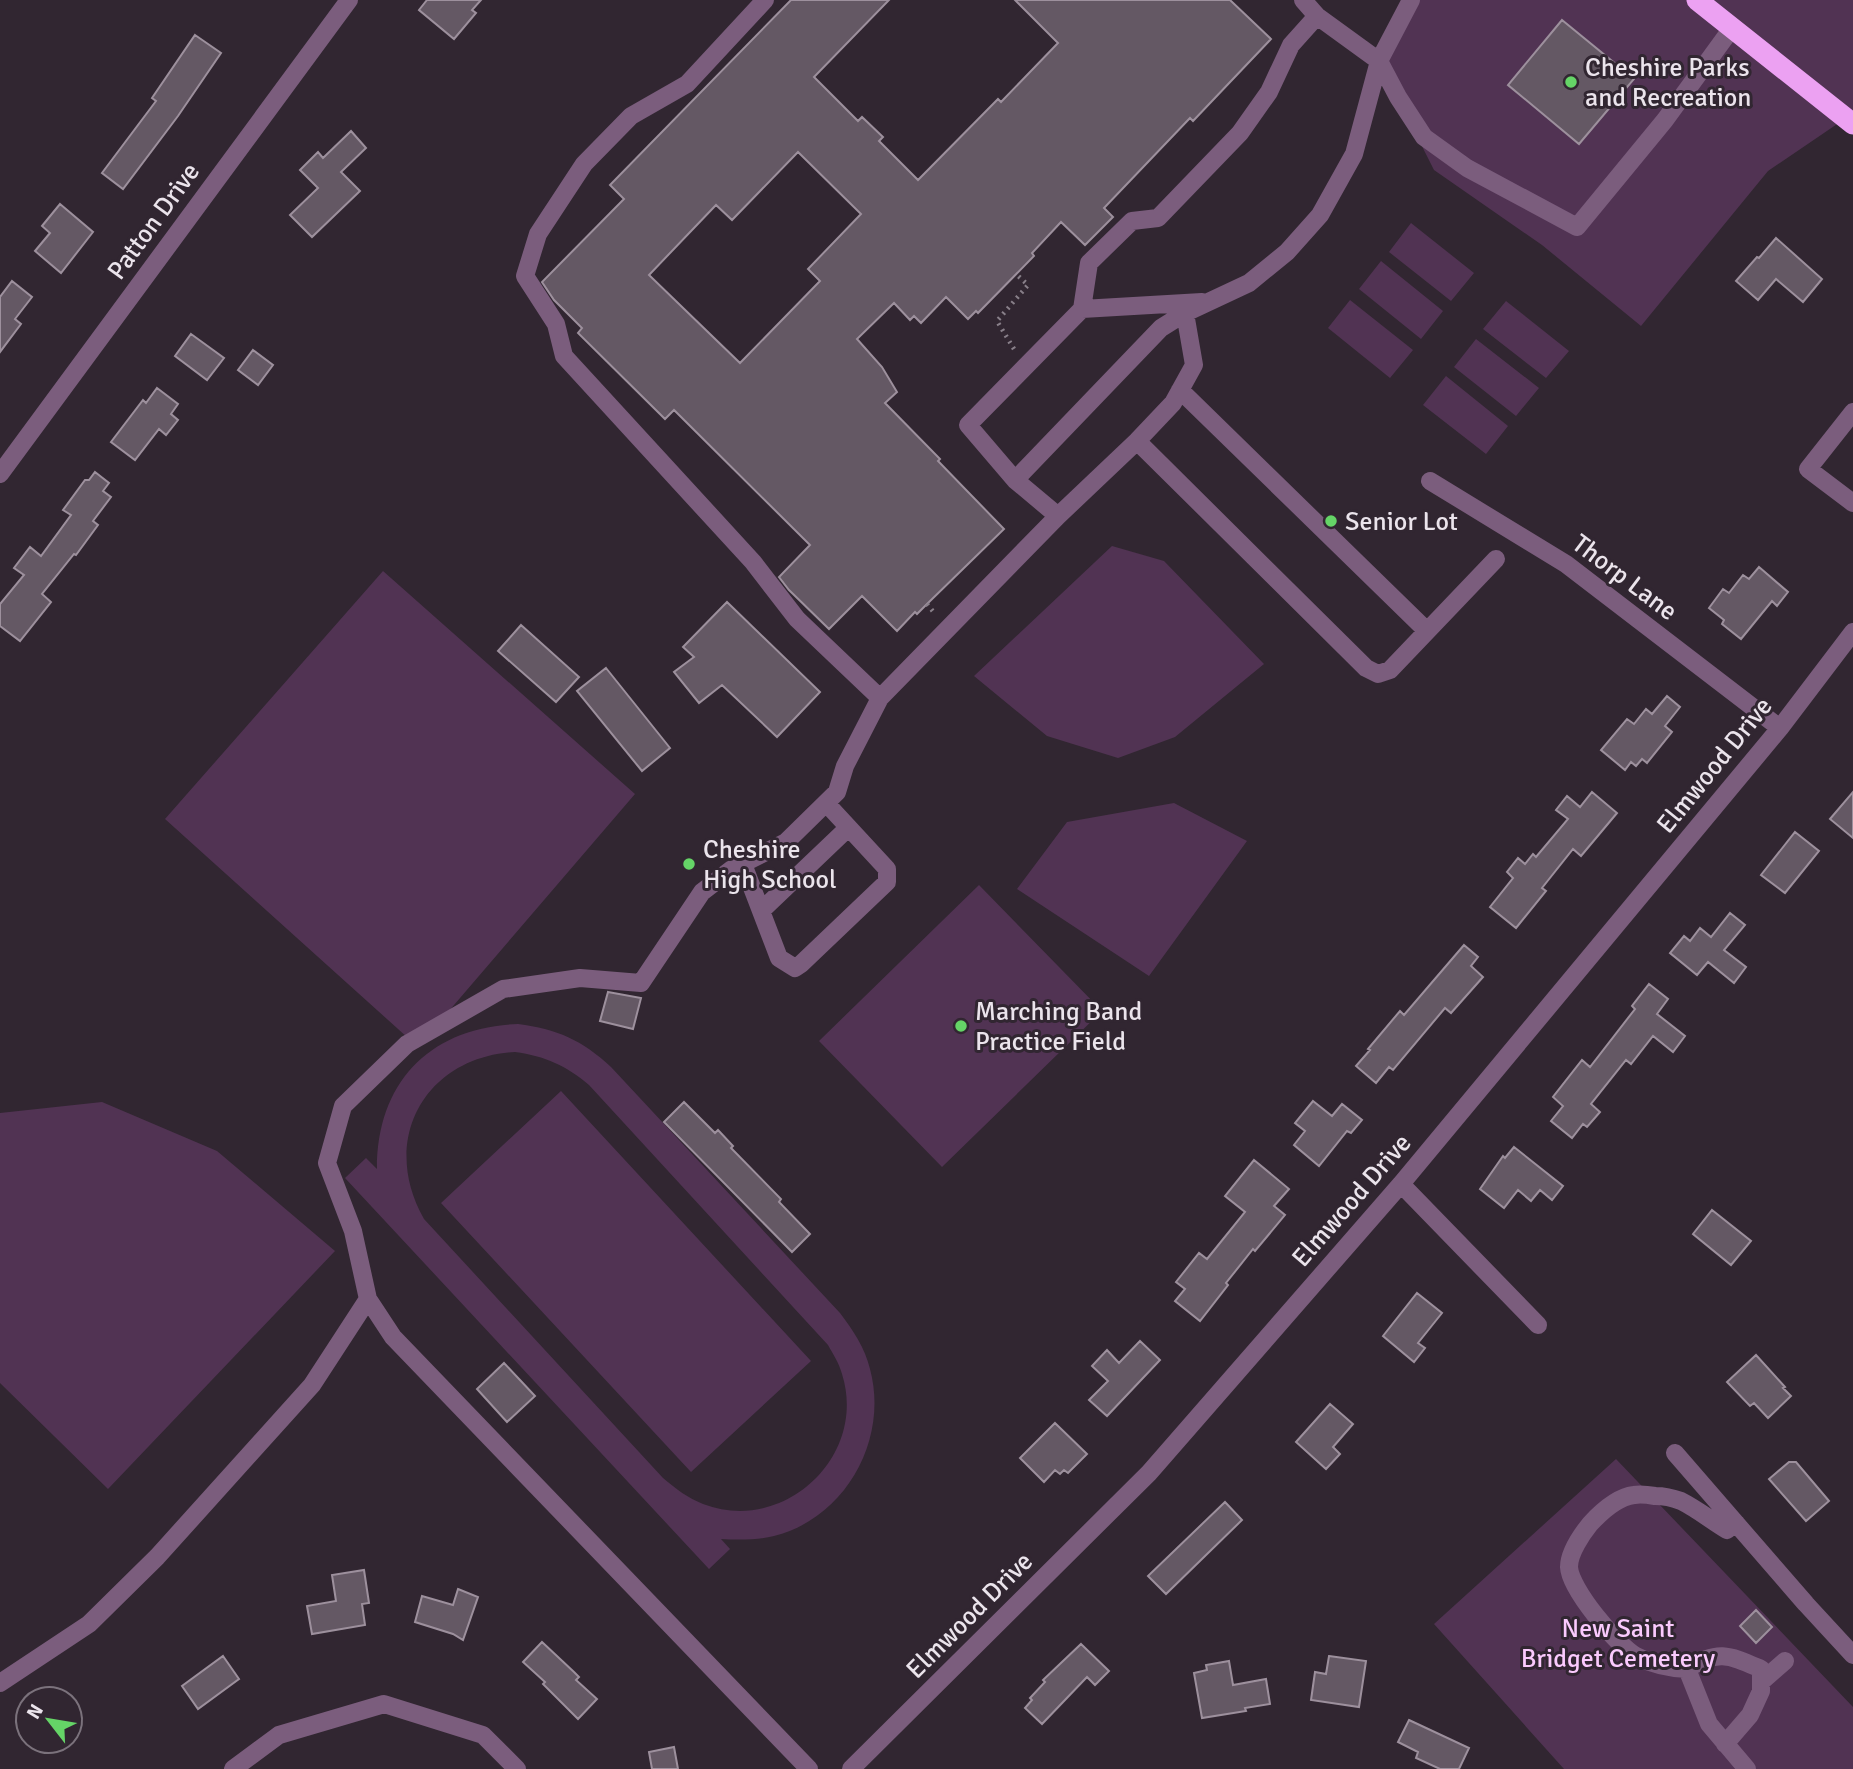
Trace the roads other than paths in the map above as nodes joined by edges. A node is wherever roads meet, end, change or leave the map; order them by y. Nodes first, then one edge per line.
1 (349, 0) edge
2 (765, 0) edge
3 (1303, 0) edge
4 (1412, 0) edge
5 (1697, 0) edge
6 (1317, 16) junction
7 (1732, 28) junction
8 (1379, 61) junction
9 (1853, 124) edge
10 (1209, 302) junction
11 (1082, 309) junction
12 (1185, 313) junction
13 (1180, 390) junction
14 (1853, 412) edge
15 (1137, 442) junction
16 (0, 474) edge
17 (1015, 480) junction
18 (1430, 481) dead end
19 (1853, 503) edge
20 (1058, 516) junction
21 (1496, 559) dead end
22 (1427, 631) junction
23 (1853, 632) edge
24 (880, 698) junction
25 (1780, 728) junction
26 (826, 803) junction
27 (848, 828) junction
28 (743, 864) junction
29 (761, 911) junction
30 (1401, 1184) junction
31 (368, 1299) junction
32 (1538, 1325) dead end
33 (1675, 1453) dead end
34 (1736, 1523) junction
35 (1853, 1655) edge
36 (1785, 1661) dead end
37 (1687, 1669) junction
38 (1761, 1682) junction
39 (0, 1683) edge
40 (1726, 1744) junction
41 (233, 1769) edge
42 (517, 1769) edge
43 (809, 1769) edge
44 (851, 1769) edge
45 (1747, 1769) edge

1 - 16 street, Patton Drive
2 - 24 street
3 - 6 street
4 - 8 street
5 - 7 highway
6 - 8 street
6 - 11 street
7 - 8 street
7 - 9 highway
8 - 10 street
10 - 11 street
10 - 12 street
11 - 17 street
12 - 13 street
12 - 17 street
13 - 15 street
13 - 22 street
14 - 19 street
15 - 20 street
15 - 22 street
17 - 20 street
18 - 25 street, Thorp Lane
20 - 24 street
21 - 22 street
23 - 25 street, Elmwood Drive
24 - 26 street
25 - 30 street, Elmwood Drive
26 - 27 street
26 - 28 street
27 - 29 street
27 - 29 street
28 - 29 street
28 - 31 street
30 - 32 street
30 - 44 street, Elmwood Drive
31 - 39 street
31 - 43 street
33 - 34 street
34 - 35 street
34 - 37 street
36 - 38 street
37 - 38 street
37 - 40 street
38 - 40 street
40 - 45 street
41 - 42 street

